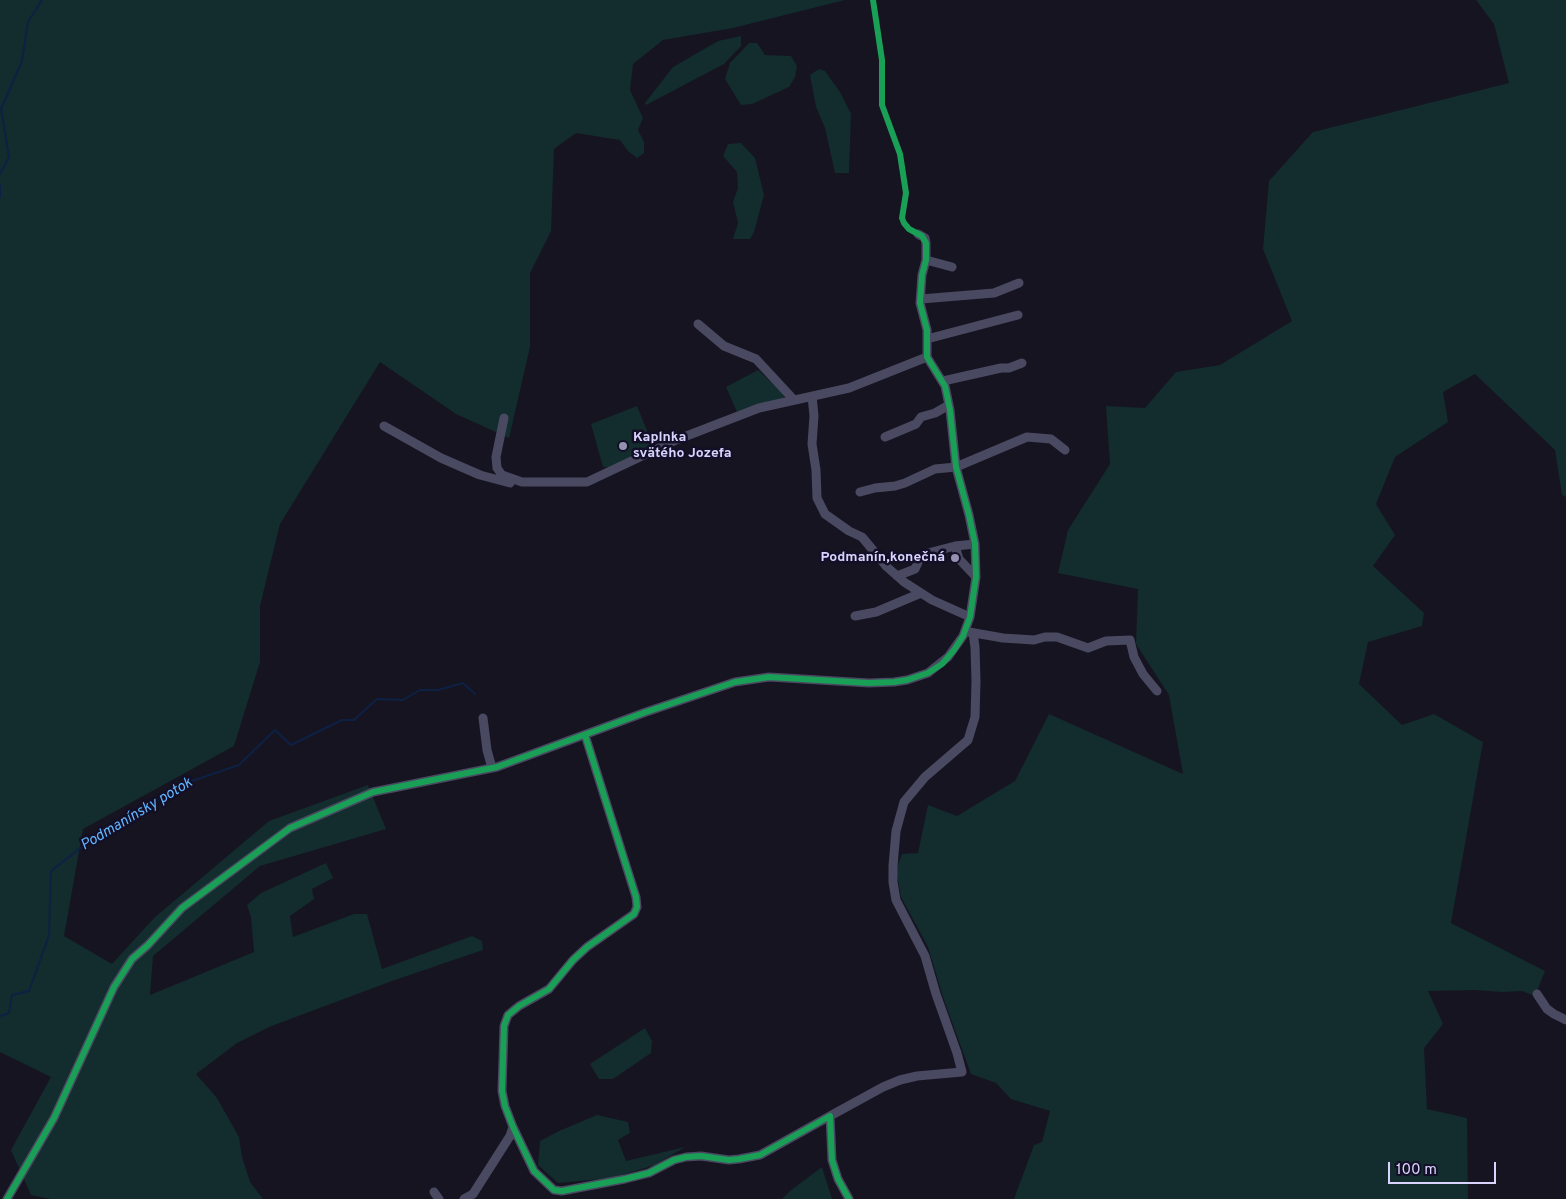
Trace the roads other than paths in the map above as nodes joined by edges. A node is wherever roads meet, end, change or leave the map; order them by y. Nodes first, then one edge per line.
1 (918, 234) dead end
2 (926, 260) junction
3 (952, 267) dead end
4 (1019, 283) dead end
5 (921, 299) junction
6 (1018, 315) dead end
7 (698, 324) dead end
8 (927, 339) junction
9 (927, 357) junction
10 (1022, 363) dead end
11 (943, 381) junction
12 (812, 396) junction
13 (794, 400) junction
14 (949, 405) junction
15 (504, 418) dead end
16 (384, 426) dead end
17 (885, 438) dead end
18 (1065, 450) dead end
19 (956, 467) junction
20 (522, 482) junction
21 (860, 492) dead end
22 (975, 544) junction
23 (955, 546) junction
24 (897, 576) junction
25 (976, 576) junction
26 (921, 594) junction
27 (855, 616) dead end
28 (970, 618) junction
29 (969, 632) junction
30 (1157, 691) dead end
31 (482, 718) dead end
32 (585, 735) junction
33 (492, 768) junction
34 (1537, 994) dead end
35 (1566, 1020) edge
36 (830, 1116) junction
37 (513, 1127) junction
38 (562, 1195) edge
39 (7, 1199) edge
40 (464, 1199) edge
41 (849, 1199) edge

1 - 2 street
2 - 3 street
2 - 5 street
4 - 5 street
5 - 8 street
6 - 8 street
7 - 13 street
8 - 9 street
9 - 11 street
9 - 12 street
10 - 11 street
11 - 14 street
12 - 13 street
12 - 24 street
13 - 20 street
14 - 17 street
14 - 19 street
15 - 20 street
16 - 20 street
18 - 19 street
19 - 21 street
19 - 22 street
22 - 23 street
22 - 25 street
23 - 24 street
23 - 25 street
24 - 26 street
25 - 28 street
26 - 27 street
26 - 28 street
28 - 29 street
29 - 30 street
29 - 32 street
29 - 36 street
31 - 33 street
32 - 33 street
32 - 37 street
33 - 39 street
34 - 35 street
36 - 38 street
36 - 41 street
37 - 38 street
37 - 40 street

